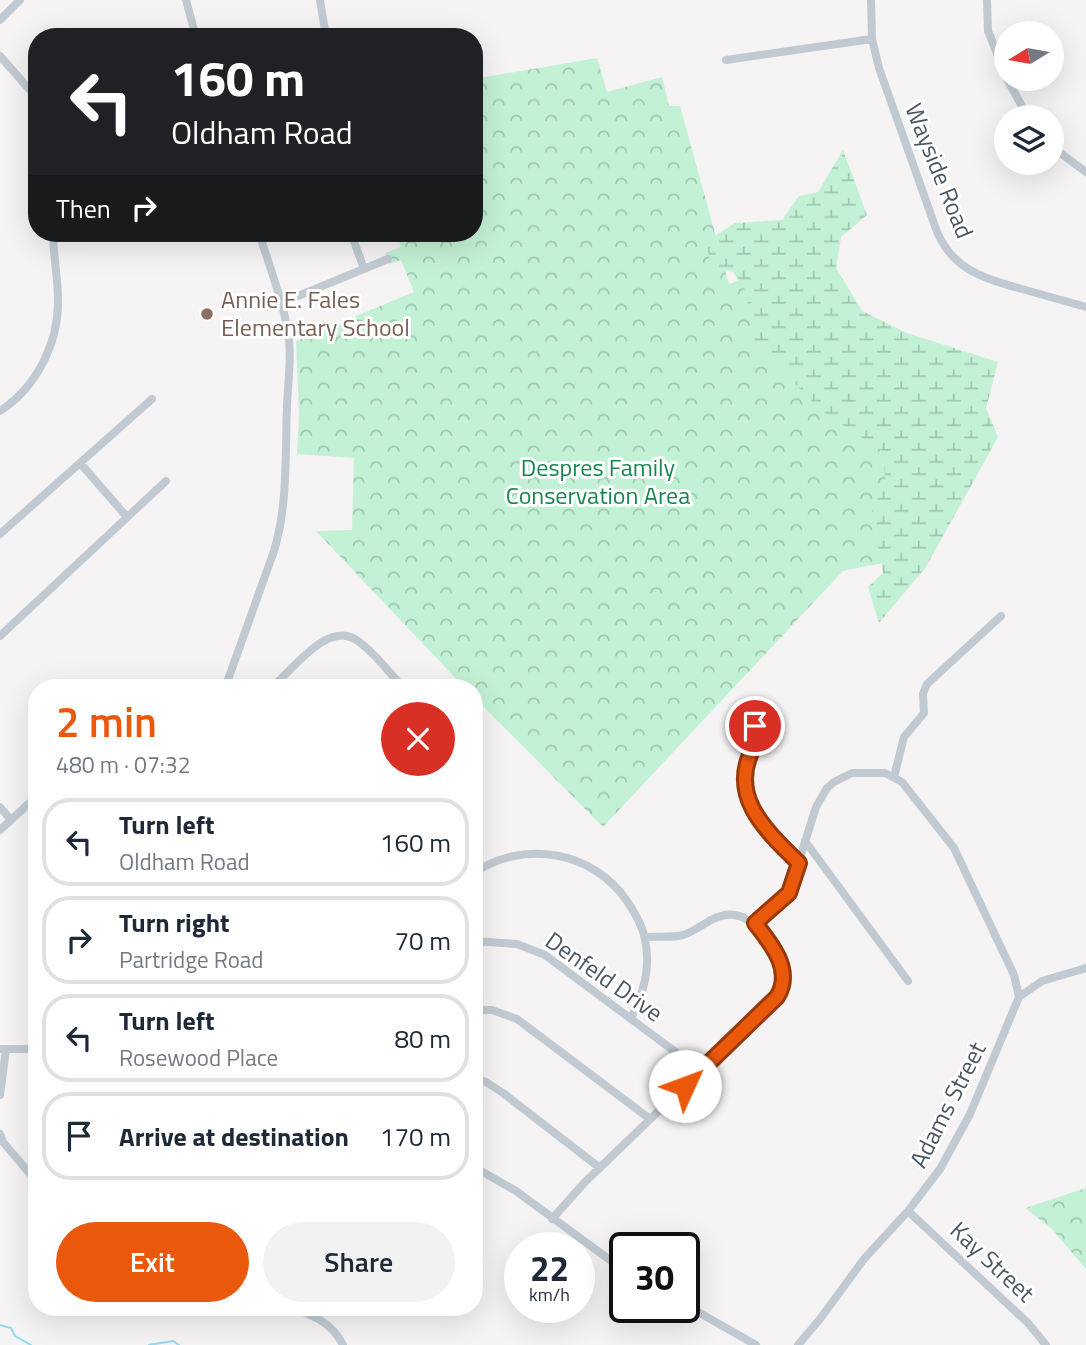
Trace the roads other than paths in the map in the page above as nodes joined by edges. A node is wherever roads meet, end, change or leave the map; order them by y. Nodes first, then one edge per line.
1 (20, 0) edge
2 (186, 0) edge
3 (320, 0) edge
4 (871, 0) edge
5 (987, 0) edge
6 (0, 20) edge
7 (194, 28) edge
8 (325, 28) edge
9 (872, 39) junction
10 (994, 46) edge
11 (0, 56) edge
12 (726, 60) dead end
13 (28, 88) edge
14 (1064, 155) edge
15 (1086, 172) edge
16 (54, 242) edge
17 (262, 242) edge
18 (354, 242) edge
19 (387, 259) dead end
20 (364, 269) junction
21 (281, 303) junction
22 (1086, 307) edge
23 (152, 399) dead end
24 (0, 411) edge
25 (80, 463) junction
26 (166, 481) dead end
27 (127, 517) junction
28 (0, 534) edge
29 (1001, 616) dead end
30 (0, 636) edge
31 (228, 679) edge
32 (281, 679) edge
33 (392, 679) edge
34 (755, 745) dead end
35 (894, 777) junction
36 (28, 804) edge
37 (0, 807) edge
38 (11, 820) junction
39 (0, 830) edge
40 (805, 841) junction
41 (799, 863) junction
42 (483, 868) edge
43 (755, 923) junction
44 (645, 937) junction
45 (483, 942) edge
46 (1086, 968) edge
47 (908, 981) dead end
48 (1019, 997) junction
49 (483, 1010) edge
50 (631, 1018) junction
51 (3, 1049) edge
52 (28, 1049) edge
53 (701, 1071) junction
54 (483, 1081) edge
55 (0, 1095) edge
56 (650, 1119) junction
57 (0, 1134) edge
58 (600, 1168) junction
59 (28, 1171) edge
60 (483, 1172) edge
61 (908, 1211) junction
62 (552, 1219) junction
63 (609, 1260) edge
64 (700, 1313) edge
65 (311, 1316) edge
66 (343, 1345) edge
67 (756, 1345) edge
68 (798, 1345) edge
69 (1046, 1345) edge

1 - 6 street
2 - 7 street
3 - 8 street
4 - 9 street, Wayside Road
5 - 10 street
9 - 12 street
9 - 22 street, Wayside Road
11 - 13 street
14 - 15 street
16 - 24 street
17 - 21 street
18 - 20 street
19 - 20 street
20 - 21 street
21 - 31 street
23 - 25 street
25 - 27 street
25 - 28 street
26 - 27 street
27 - 30 street
29 - 35 street
32 - 33 street
34 - 41 street
35 - 40 street
35 - 48 street
36 - 38 street
37 - 38 street
38 - 39 street
40 - 41 street
40 - 47 street
41 - 43 street
42 - 44 street
43 - 44 street
43 - 53 street
44 - 50 street
45 - 50 street, Denfeld Drive
46 - 48 street
48 - 61 street, Adams Street
49 - 56 street
50 - 53 street, Denfeld Drive
51 - 52 street
51 - 55 street
53 - 56 street
54 - 58 street
56 - 58 street
57 - 59 street
58 - 62 street
60 - 62 street
61 - 68 street, Adams Street
61 - 69 street, Kay Street
62 - 63 street
64 - 67 street
65 - 66 street

